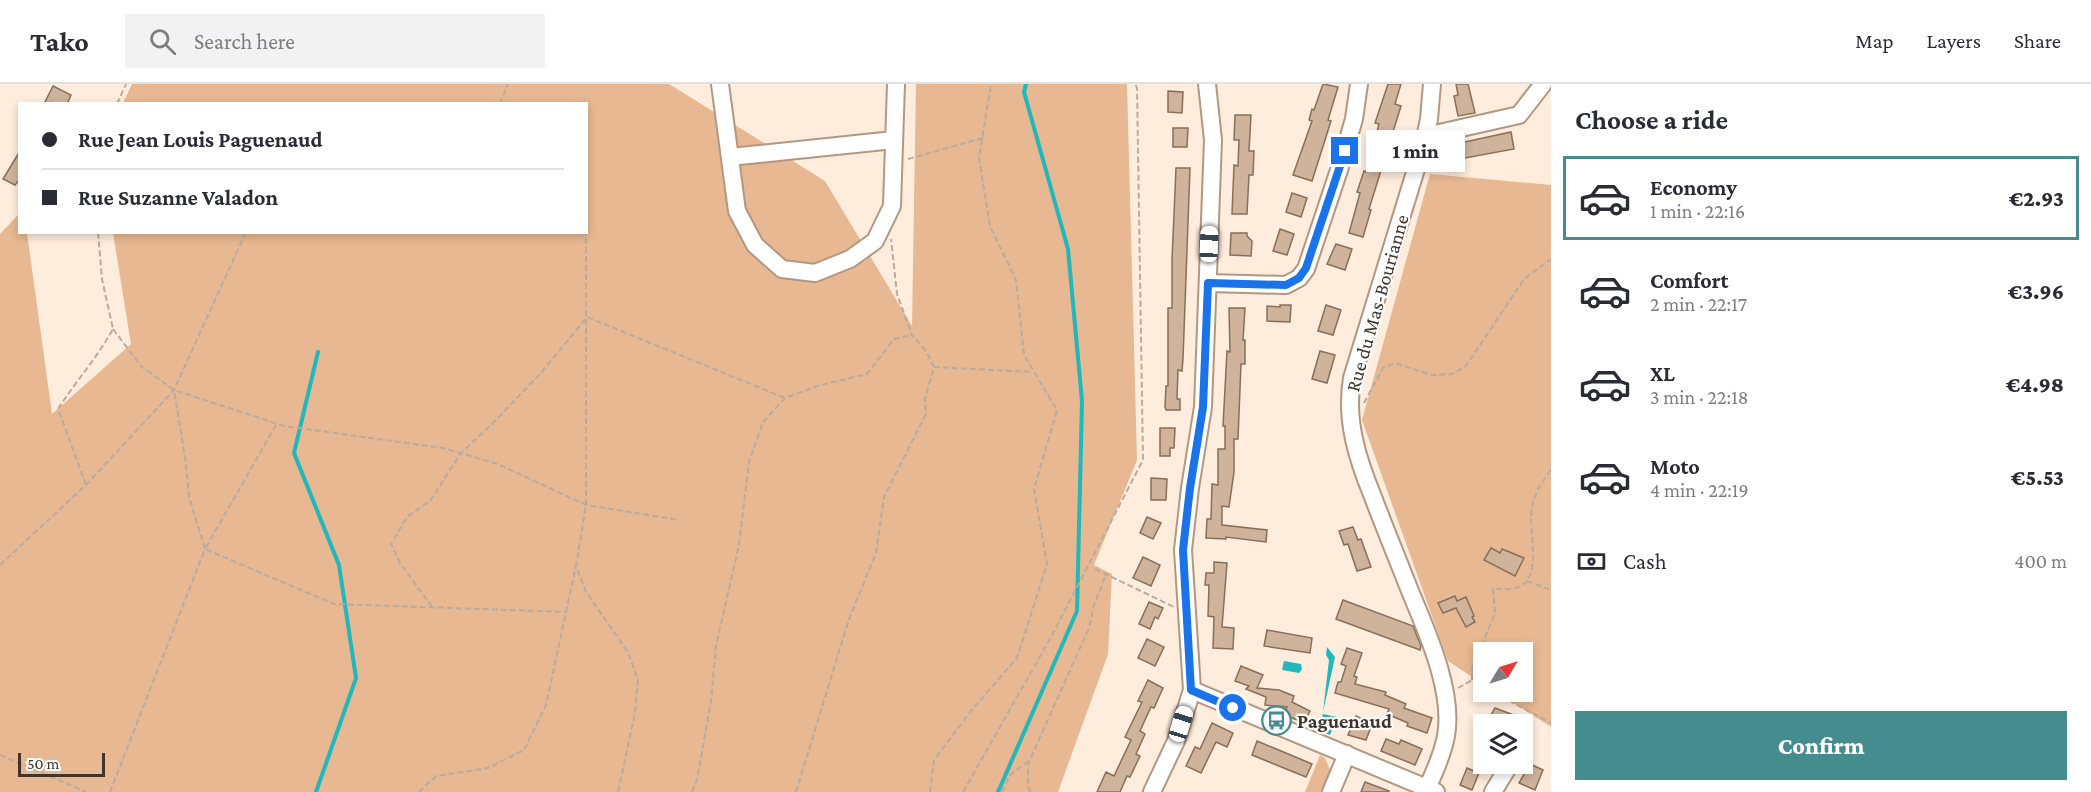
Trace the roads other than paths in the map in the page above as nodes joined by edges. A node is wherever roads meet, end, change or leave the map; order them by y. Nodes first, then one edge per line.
1 (720, 84) edge
2 (896, 84) edge
3 (1207, 84) edge
4 (1359, 84) edge
5 (1432, 84) edge
6 (1543, 84) edge
7 (1426, 136) junction
8 (894, 140) junction
9 (730, 157) junction
10 (1208, 283) junction
11 (1191, 690) junction
12 (1347, 754) junction
13 (1504, 774) edge
14 (1430, 791) edge
15 (1152, 792) edge
16 (1331, 792) edge
17 (1493, 792) edge

1 - 9 street
2 - 8 street
3 - 10 street
4 - 10 street
5 - 7 street, Rue du Mas-Bourianne
6 - 7 street
7 - 14 street, Rue du Mas-Bourianne
8 - 9 street
8 - 9 street
10 - 11 street
11 - 12 street
11 - 15 street
12 - 14 street
12 - 16 street
13 - 17 street

